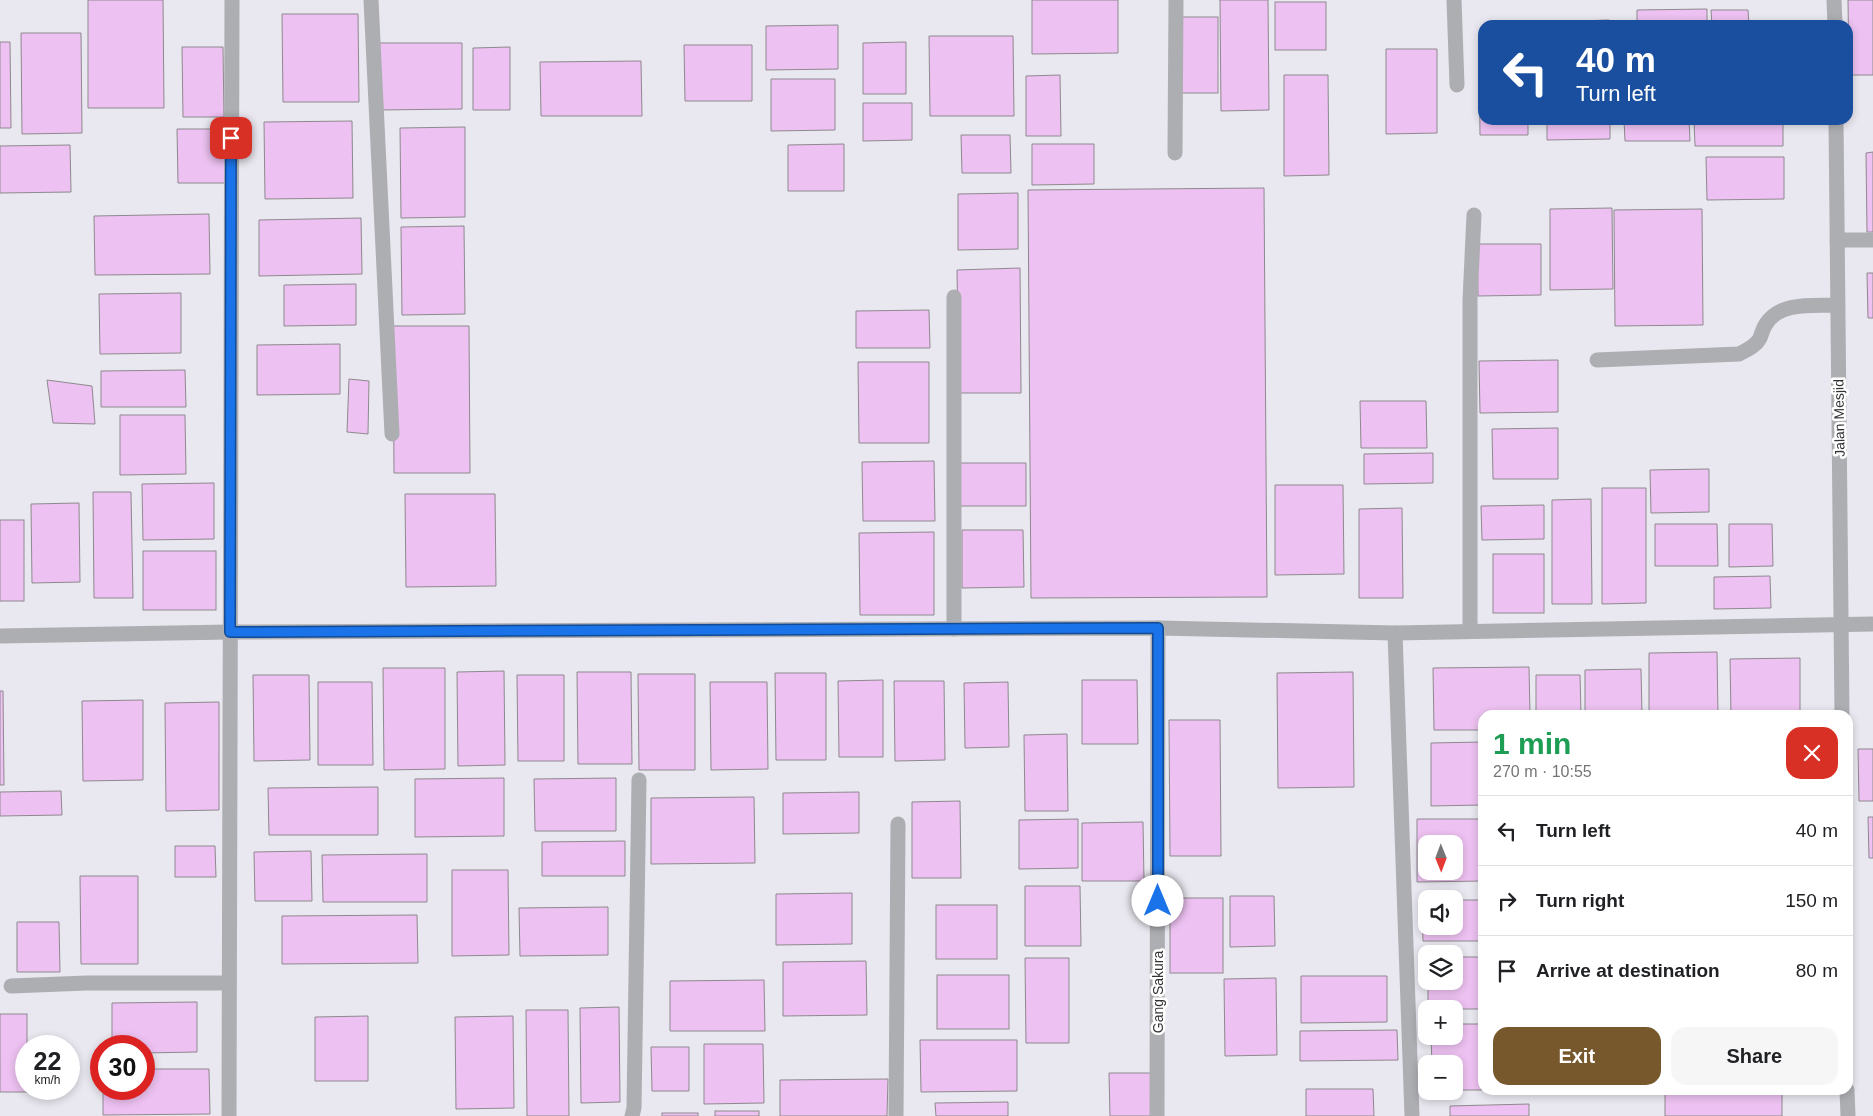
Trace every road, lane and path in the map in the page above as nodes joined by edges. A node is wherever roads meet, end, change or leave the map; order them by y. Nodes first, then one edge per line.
1 (232, 0) edge
2 (371, 0) edge
3 (1176, 0) edge
4 (1454, 0) edge
5 (1834, 0) edge
6 (1835, 20) edge
7 (1457, 85) dead end
8 (1836, 125) edge
9 (1175, 153) dead end
10 (1474, 215) dead end
11 (1837, 240) junction
12 (1873, 240) edge
13 (954, 297) dead end
14 (1837, 305) junction
15 (1597, 360) dead end
16 (392, 434) dead end
17 (1841, 624) junction
18 (1873, 624) edge
19 (1158, 628) junction
20 (954, 629) junction
21 (1470, 631) junction
22 (230, 632) junction
23 (1395, 633) junction
24 (0, 636) edge
25 (1842, 710) edge
26 (639, 780) dead end
27 (898, 824) dead end
28 (229, 983) junction
29 (11, 986) dead end
30 (1847, 1095) edge
31 (229, 1116) edge
32 (632, 1116) edge
33 (896, 1116) edge
34 (1158, 1116) edge
35 (1412, 1116) edge
36 (1848, 1116) edge

1 - 22 street
2 - 16 street
3 - 9 street
4 - 7 street
5 - 6 street
8 - 11 street, Jalan Mesjid
10 - 21 street
11 - 12 street
11 - 14 street, Jalan Mesjid
13 - 20 street
14 - 15 street
14 - 17 street, Jalan Mesjid
17 - 18 street
17 - 21 street
17 - 25 street, Jalan Mesjid
19 - 20 street
19 - 23 street
19 - 34 street, Gang Sakura
20 - 22 street
21 - 23 street
22 - 24 street
22 - 28 street
23 - 35 street
26 - 32 street
27 - 33 street
28 - 29 street
28 - 31 street
30 - 36 street

